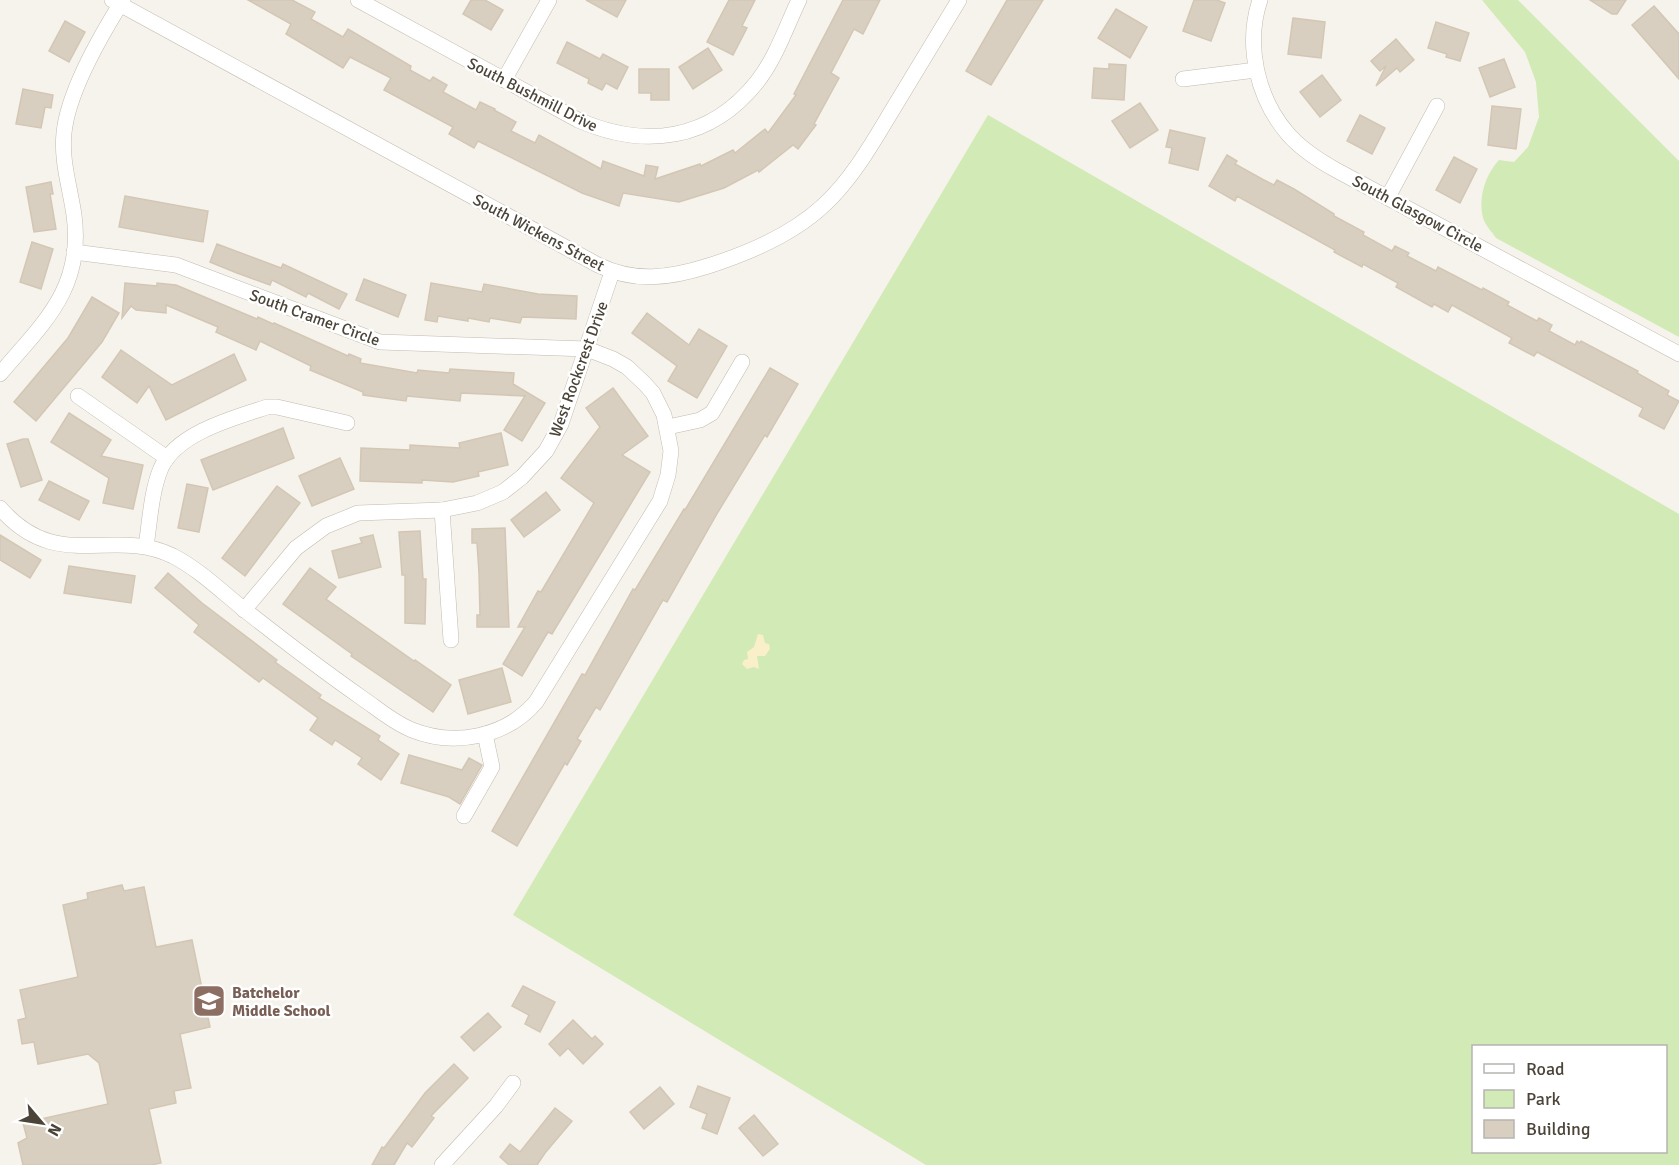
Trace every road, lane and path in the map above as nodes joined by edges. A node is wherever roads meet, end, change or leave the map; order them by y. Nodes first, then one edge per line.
1 (358, 0) edge
2 (549, 0) edge
3 (799, 0) edge
4 (959, 0) edge
5 (1260, 0) edge
6 (118, 2) edge
7 (1256, 70) junction
8 (1183, 79) dead end
9 (504, 80) junction
10 (1437, 106) dead end
11 (1388, 197) junction
12 (75, 252) junction
13 (612, 272) junction
14 (587, 349) junction
15 (1679, 354) edge
16 (742, 362) dead end
17 (0, 374) edge
18 (78, 396) dead end
19 (347, 423) dead end
20 (668, 428) junction
21 (167, 458) junction
22 (0, 508) edge
23 (442, 510) junction
24 (146, 546) junction
25 (244, 609) junction
26 (451, 640) dead end
27 (485, 734) junction
28 (464, 816) dead end
29 (513, 1083) dead end
30 (442, 1165) edge

1 - 9 street, South Bushmill Drive
2 - 9 street
3 - 9 street, South Bushmill Drive
4 - 13 street, South Wickens Street
5 - 7 street, South Glasgow Circle
6 - 12 street
6 - 13 street, South Wickens Street
7 - 8 street
7 - 11 street, South Glasgow Circle
10 - 11 street
11 - 15 street, South Glasgow Circle
12 - 14 street, South Cramer Circle
12 - 17 street
13 - 14 street, West Rockcrest Drive
14 - 20 street, South Cramer Circle
14 - 23 street, West Rockcrest Drive
16 - 20 street
18 - 21 street
19 - 21 street
20 - 27 street, South Cramer Circle
21 - 24 street
22 - 24 street, South Cramer Circle
23 - 25 street, West Rockcrest Drive
23 - 26 street
24 - 25 street, South Cramer Circle
25 - 27 street, South Cramer Circle
27 - 28 street
29 - 30 street

